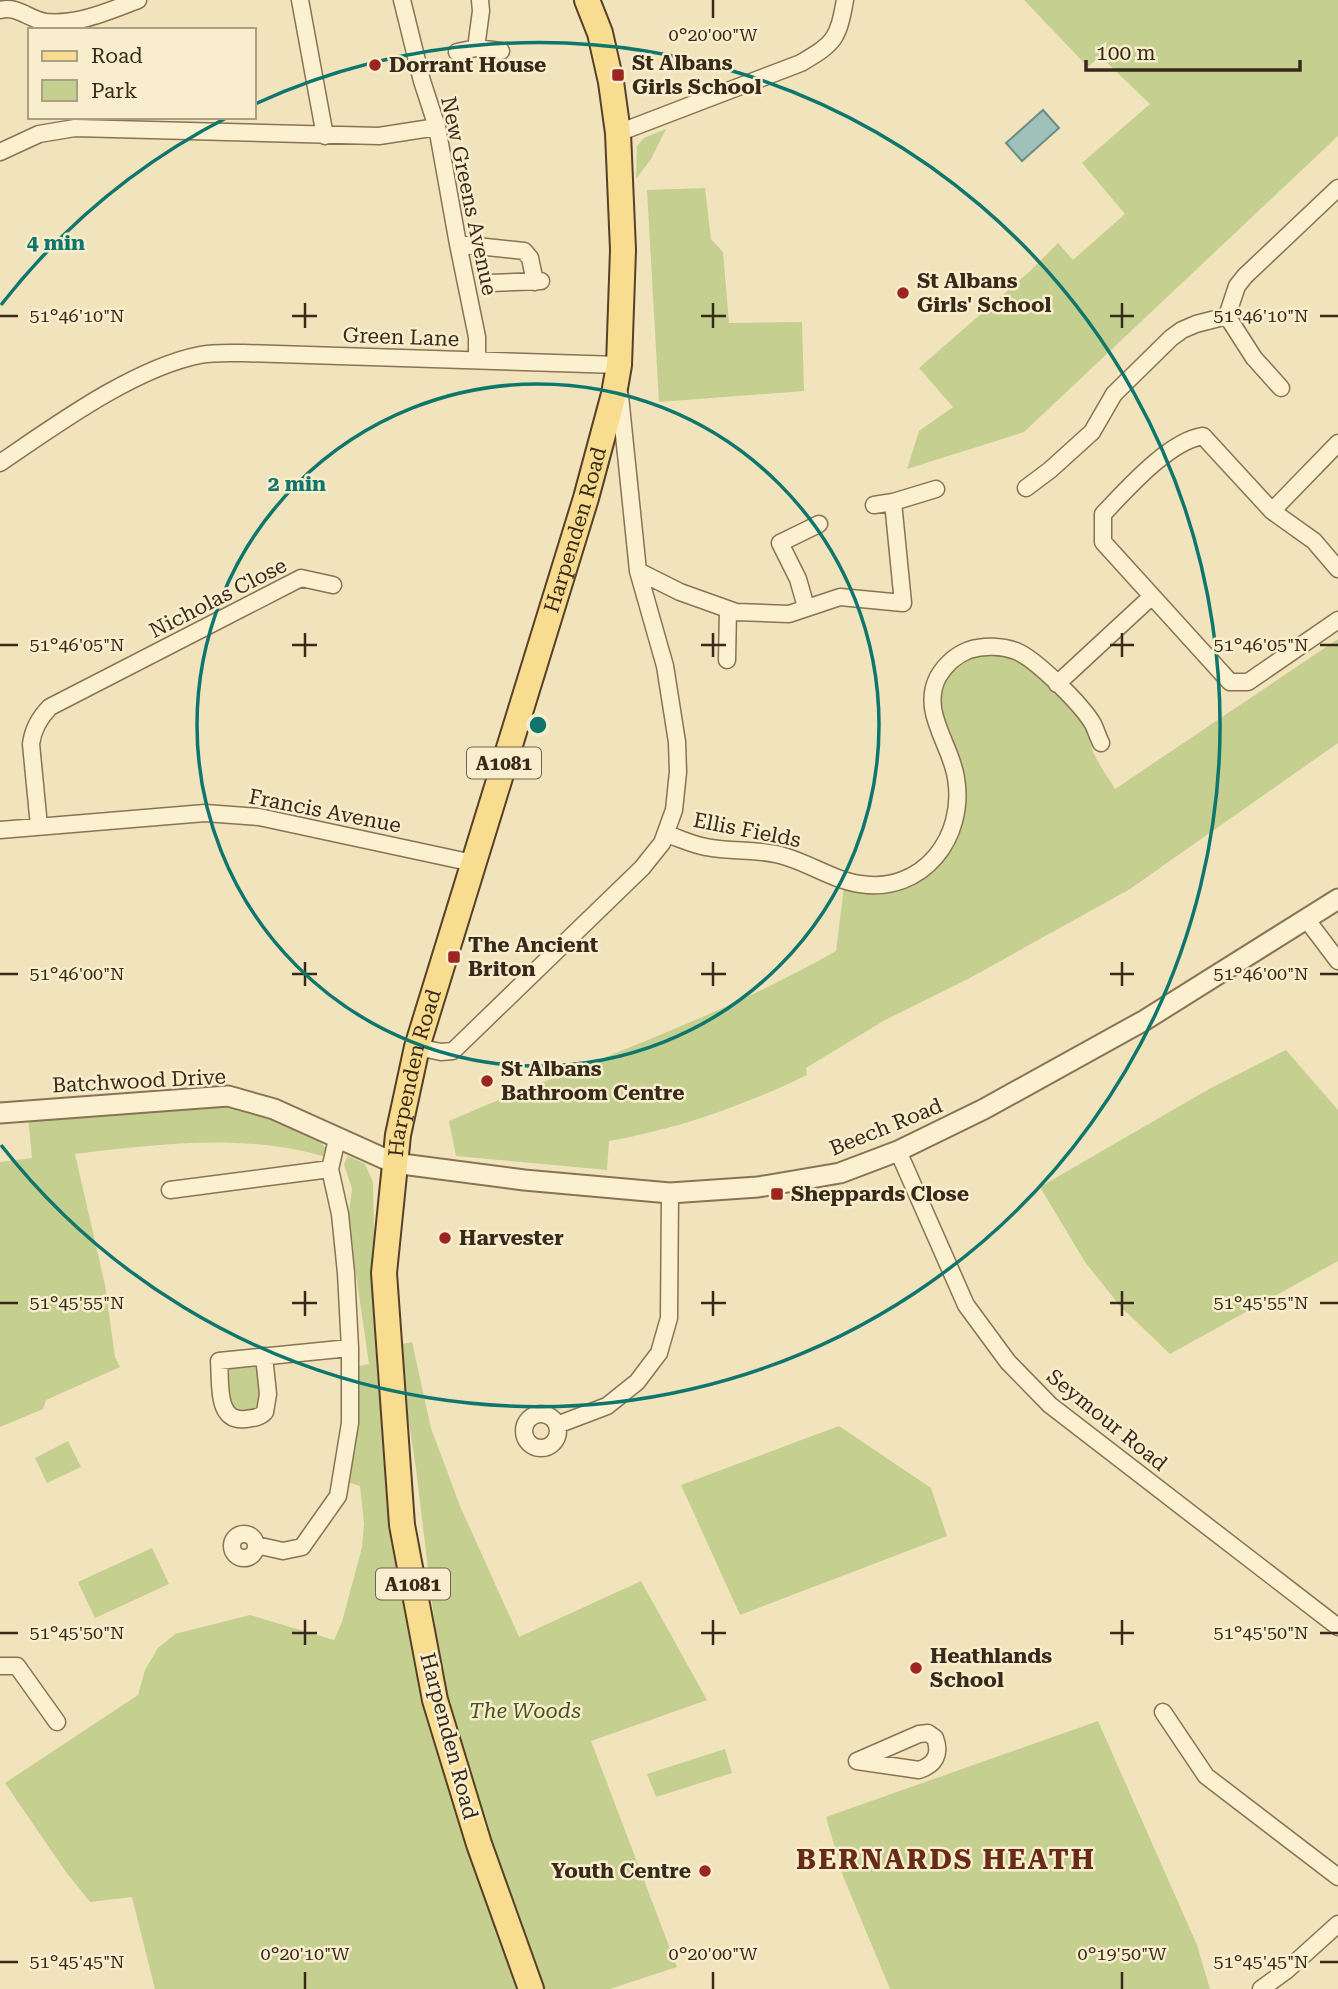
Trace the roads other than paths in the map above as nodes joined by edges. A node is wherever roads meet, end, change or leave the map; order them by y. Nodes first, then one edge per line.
1 (138, 0) edge
2 (300, 0) edge
3 (402, 0) edge
4 (480, 0) edge
5 (587, 0) edge
6 (845, 0) edge
7 (0, 10) edge
8 (476, 48) junction
9 (501, 51) dead end
10 (457, 52) dead end
11 (437, 127) junction
12 (618, 133) junction
13 (325, 136) junction
14 (0, 152) edge
15 (1338, 188) edge
16 (458, 244) junction
17 (541, 258) dead end
18 (490, 283) dead end
19 (540, 286) junction
20 (1227, 316) junction
21 (477, 360) junction
22 (619, 365) junction
23 (1281, 388) dead end
24 (620, 396) dead end
25 (1338, 443) edge
26 (0, 463) edge
27 (1026, 488) dead end
28 (936, 489) dead end
29 (892, 502) junction
30 (874, 505) dead end
31 (1272, 511) junction
32 (819, 524) dead end
33 (1338, 569) edge
34 (638, 571) junction
35 (333, 585) dead end
36 (1151, 597) junction
37 (806, 607) junction
38 (728, 609) junction
39 (1338, 620) edge
40 (727, 660) dead end
41 (1057, 684) junction
42 (1101, 743) dead end
43 (39, 826) junction
44 (0, 830) edge
45 (666, 834) junction
46 (473, 863) junction
47 (1338, 899) edge
48 (1307, 920) junction
49 (1338, 961) edge
50 (417, 1047) junction
51 (0, 1113) edge
52 (337, 1139) junction
53 (898, 1151) junction
54 (394, 1163) junction
55 (330, 1169) junction
56 (170, 1190) dead end
57 (670, 1193) junction
58 (350, 1348) junction
59 (264, 1356) junction
60 (557, 1425) dead end
61 (257, 1545) dead end
62 (1338, 1627) edge
63 (0, 1666) edge
64 (1163, 1712) dead end
65 (57, 1722) dead end
66 (1338, 1877) edge
67 (1338, 1924) edge
68 (531, 1989) edge
69 (1261, 1989) edge

1 - 7 street
2 - 13 street
3 - 11 street, New Greens Avenue
4 - 8 street
5 - 12 main road, Harpenden Road / A1081
6 - 12 street
8 - 9 street
8 - 10 street
11 - 13 street
11 - 16 street, New Greens Avenue
12 - 22 main road, Harpenden Road / A1081
13 - 14 street
15 - 20 street
16 - 19 street
16 - 21 street, New Greens Avenue
17 - 19 street
18 - 19 street
20 - 23 street
20 - 27 street
21 - 22 street, Green Lane
21 - 26 street, Green Lane
22 - 46 main road, Harpenden Road / A1081
24 - 34 street
25 - 31 street
28 - 29 street
29 - 30 street
29 - 37 street
31 - 33 street
31 - 36 street
32 - 37 street
34 - 38 street
34 - 45 street
35 - 43 street, Nicholas Close
36 - 39 street
36 - 41 street
37 - 38 street
38 - 40 street
41 - 42 street, Ellis Fields
41 - 45 street, Ellis Fields
43 - 44 street, Francis Avenue
43 - 46 street, Francis Avenue
45 - 50 street
46 - 50 main road, Harpenden Road / A1081
47 - 48 street, Beech Road
48 - 49 street
48 - 53 street, Beech Road
50 - 54 main road, Harpenden Road / A1081
51 - 52 street, Batchwood Drive
52 - 54 street, Batchwood Drive
52 - 55 street
53 - 57 street, Beech Road
53 - 62 street, Seymour Road
54 - 57 street, Beech Road
54 - 68 main road, Harpenden Road / A1081
55 - 56 street
55 - 58 street
57 - 60 street
58 - 59 street
58 - 61 street
59 - 59 street
63 - 65 street
64 - 66 street
67 - 69 street

